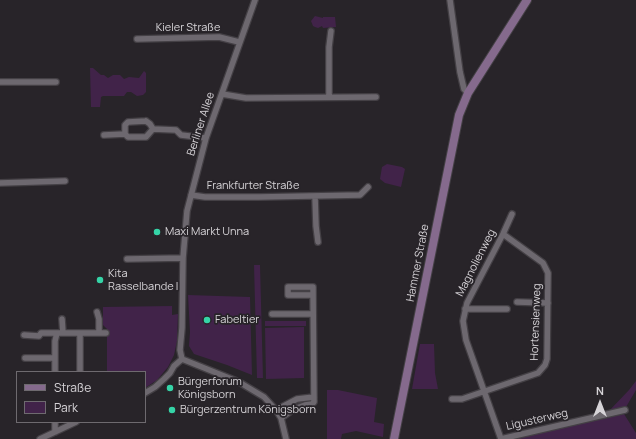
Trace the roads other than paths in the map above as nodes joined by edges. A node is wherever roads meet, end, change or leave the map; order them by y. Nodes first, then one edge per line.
1 (255, 0) edge
2 (450, 0) edge
3 (527, 0) edge
4 (331, 31) dead end
5 (137, 38) dead end
6 (239, 42) junction
7 (0, 82) edge
8 (56, 82) dead end
9 (468, 93) junction
10 (222, 94) junction
11 (329, 97) junction
12 (376, 97) dead end
13 (153, 129) junction
14 (125, 134) junction
15 (104, 135) dead end
16 (206, 138) junction
17 (65, 181) dead end
18 (0, 183) edge
19 (368, 187) dead end
20 (191, 194) junction
21 (316, 196) junction
22 (512, 214) dead end
23 (503, 234) junction
24 (318, 242) dead end
25 (182, 258) junction
26 (127, 259) dead end
27 (313, 295) dead end
28 (517, 302) dead end
29 (548, 303) junction
30 (465, 308) junction
31 (507, 309) dead end
32 (97, 312) dead end
33 (272, 314) dead end
34 (313, 314) junction
35 (62, 319) dead end
36 (60, 333) junction
37 (80, 333) junction
38 (99, 333) junction
39 (106, 333) dead end
40 (24, 335) dead end
41 (25, 358) dead end
42 (55, 358) junction
43 (182, 359) junction
44 (55, 371) edge
45 (80, 371) edge
46 (485, 391) junction
47 (146, 392) edge
48 (314, 397) junction
49 (452, 399) dead end
50 (276, 410) junction
51 (625, 410) dead end
52 (281, 418) junction
53 (55, 423) edge
54 (74, 423) edge
55 (55, 432) junction
56 (49, 437) edge
57 (40, 439) edge
58 (286, 439) edge
59 (394, 439) edge
60 (501, 439) edge

1 - 6 street, Berliner Allee
2 - 9 street
3 - 9 main road, Hammer Straße
4 - 11 street
5 - 6 street, Kieler Straße
6 - 10 street, Berliner Allee
7 - 8 street
9 - 59 main road, Hammer Straße
10 - 11 street
10 - 16 street, Berliner Allee
11 - 12 street
13 - 14 street
13 - 14 street
13 - 16 street
14 - 15 street
16 - 20 street, Berliner Allee
17 - 18 street
19 - 21 street, Frankfurter Straße
20 - 21 street, Frankfurter Straße
20 - 25 street, Berliner Allee
21 - 24 street
22 - 23 street, Magnolienweg
23 - 29 street, Hortensienweg
23 - 30 street, Magnolienweg
25 - 26 street
25 - 43 street, Berliner Allee
27 - 34 street
28 - 29 street
29 - 46 street, Hortensienweg
30 - 31 street
30 - 46 street, Magnolienweg
32 - 38 street
33 - 34 street
34 - 48 street
35 - 36 street
36 - 37 street
36 - 40 street
36 - 42 street
37 - 38 street
37 - 45 street
38 - 39 street
41 - 42 street
42 - 44 street
43 - 47 street
43 - 50 street
46 - 49 street
46 - 60 street, Magnolienweg
48 - 50 street
48 - 52 street
50 - 52 street
51 - 60 street, Ligusterweg
52 - 58 street
53 - 55 street
54 - 55 street
55 - 56 street
56 - 57 street

